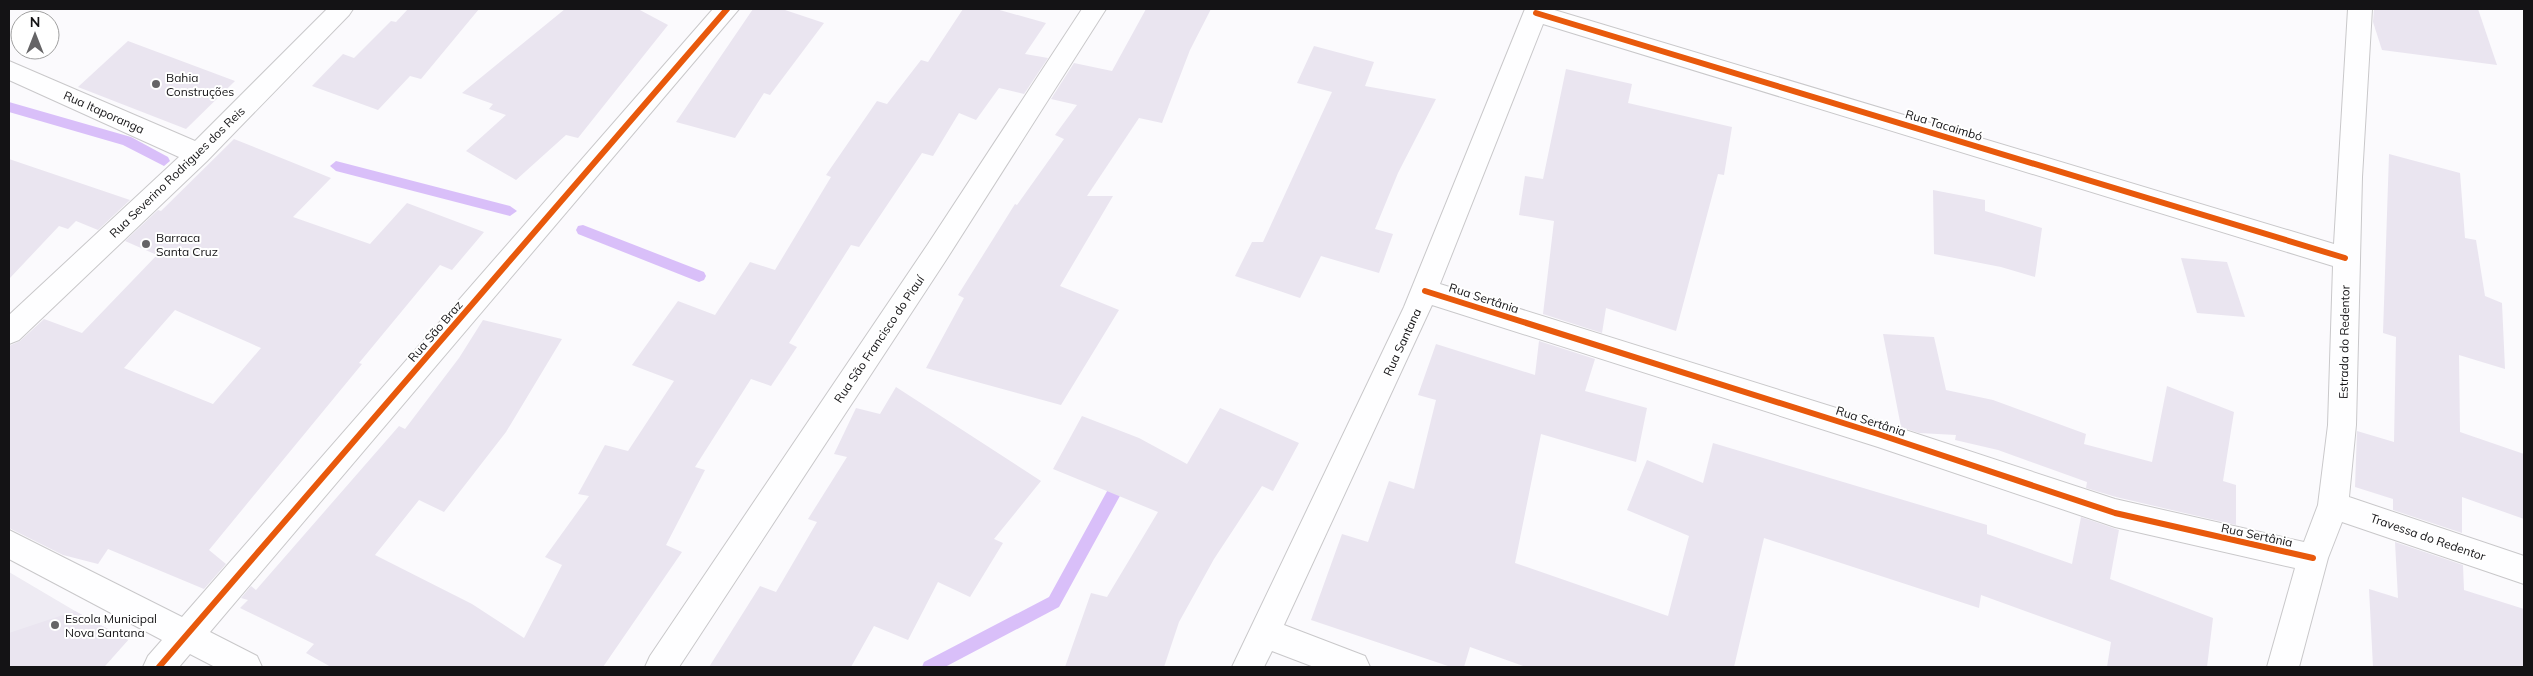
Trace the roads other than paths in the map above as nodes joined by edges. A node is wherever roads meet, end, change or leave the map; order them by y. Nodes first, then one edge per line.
1 (341, 9) edge
2 (727, 9) edge
3 (1094, 9) edge
4 (2360, 9) edge
5 (1537, 11) edge
6 (9, 70) edge
7 (198, 154) junction
8 (2345, 258) junction
9 (1425, 292) junction
10 (9, 332) edge
11 (2333, 505) junction
12 (9, 544) edge
13 (2313, 558) junction
14 (2524, 570) edge
15 (1264, 633) junction
16 (185, 637) junction
17 (159, 667) edge
18 (246, 667) edge
19 (661, 667) edge
20 (1248, 667) edge
21 (1354, 667) edge
22 (2283, 667) edge

1 - 7 street, Rua Severino Rodrigues dos Reis
2 - 16 street, Rua São Braz
3 - 19 street, Rua São Francisco do Piauí
4 - 8 street, Estrada do Redentor
5 - 8 street, Rua Tacaimbó
5 - 9 street, Rua Santana
6 - 7 street, Rua Itaporanga
7 - 10 street, Rua Severino Rodrigues dos Reis
8 - 11 street, Estrada do Redentor
9 - 13 street, Rua Sertânia
9 - 15 street, Rua Santana
11 - 13 street, Estrada do Redentor
11 - 14 street, Travessa do Redentor
12 - 16 street
13 - 22 street, Estrada do Redentor
15 - 20 street, Rua Santana
15 - 21 street
16 - 17 street, Rua São Braz
16 - 18 street

